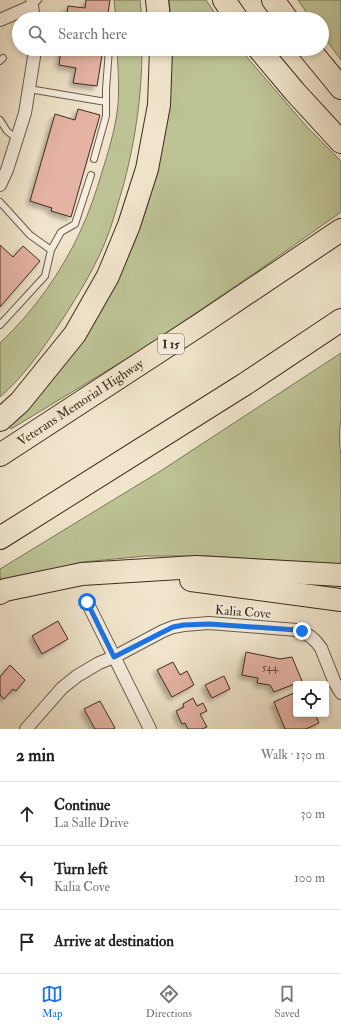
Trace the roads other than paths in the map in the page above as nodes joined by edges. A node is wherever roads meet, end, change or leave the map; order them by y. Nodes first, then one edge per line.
1 (157, 0) edge
2 (224, 0) edge
3 (273, 0) edge
4 (33, 2) edge
5 (15, 12) edge
6 (34, 12) edge
7 (158, 12) edge
8 (232, 12) edge
9 (282, 12) edge
10 (12, 13) edge
11 (0, 20) edge
12 (34, 56) edge
13 (108, 56) edge
14 (161, 56) edge
15 (265, 56) edge
16 (315, 56) edge
17 (341, 88) edge
18 (29, 89) junction
19 (106, 102) junction
20 (0, 120) edge
21 (17, 139) junction
22 (341, 142) edge
23 (94, 159) dead end
24 (91, 175) dead end
25 (1, 178) edge
26 (0, 202) edge
27 (341, 230) edge
28 (51, 250) junction
29 (341, 320) edge
30 (0, 325) edge
31 (0, 420) edge
32 (0, 455) edge
33 (0, 538) edge
34 (82, 574) junction
35 (341, 575) edge
36 (0, 593) edge
37 (341, 600) edge
38 (87, 602) dead end
39 (114, 657) junction
40 (341, 693) edge
41 (26, 729) edge
42 (150, 729) edge

1 - 7 highway
2 - 8 highway
3 - 9 highway
4 - 5 street
4 - 6 street
10 - 11 street
12 - 18 street
13 - 19 lane
14 - 31 highway
15 - 22 highway
16 - 17 highway
18 - 19 lane
18 - 21 street
19 - 23 lane
20 - 21 lane
21 - 25 street
24 - 28 lane
26 - 28 lane
27 - 32 highway, Veterans Memorial Highway / I 15
28 - 30 lane
29 - 33 highway
34 - 35 highway
34 - 36 highway
34 - 37 highway
38 - 39 street
39 - 40 street, Kalia Cove
39 - 41 street, Kalia Cove
39 - 42 street

